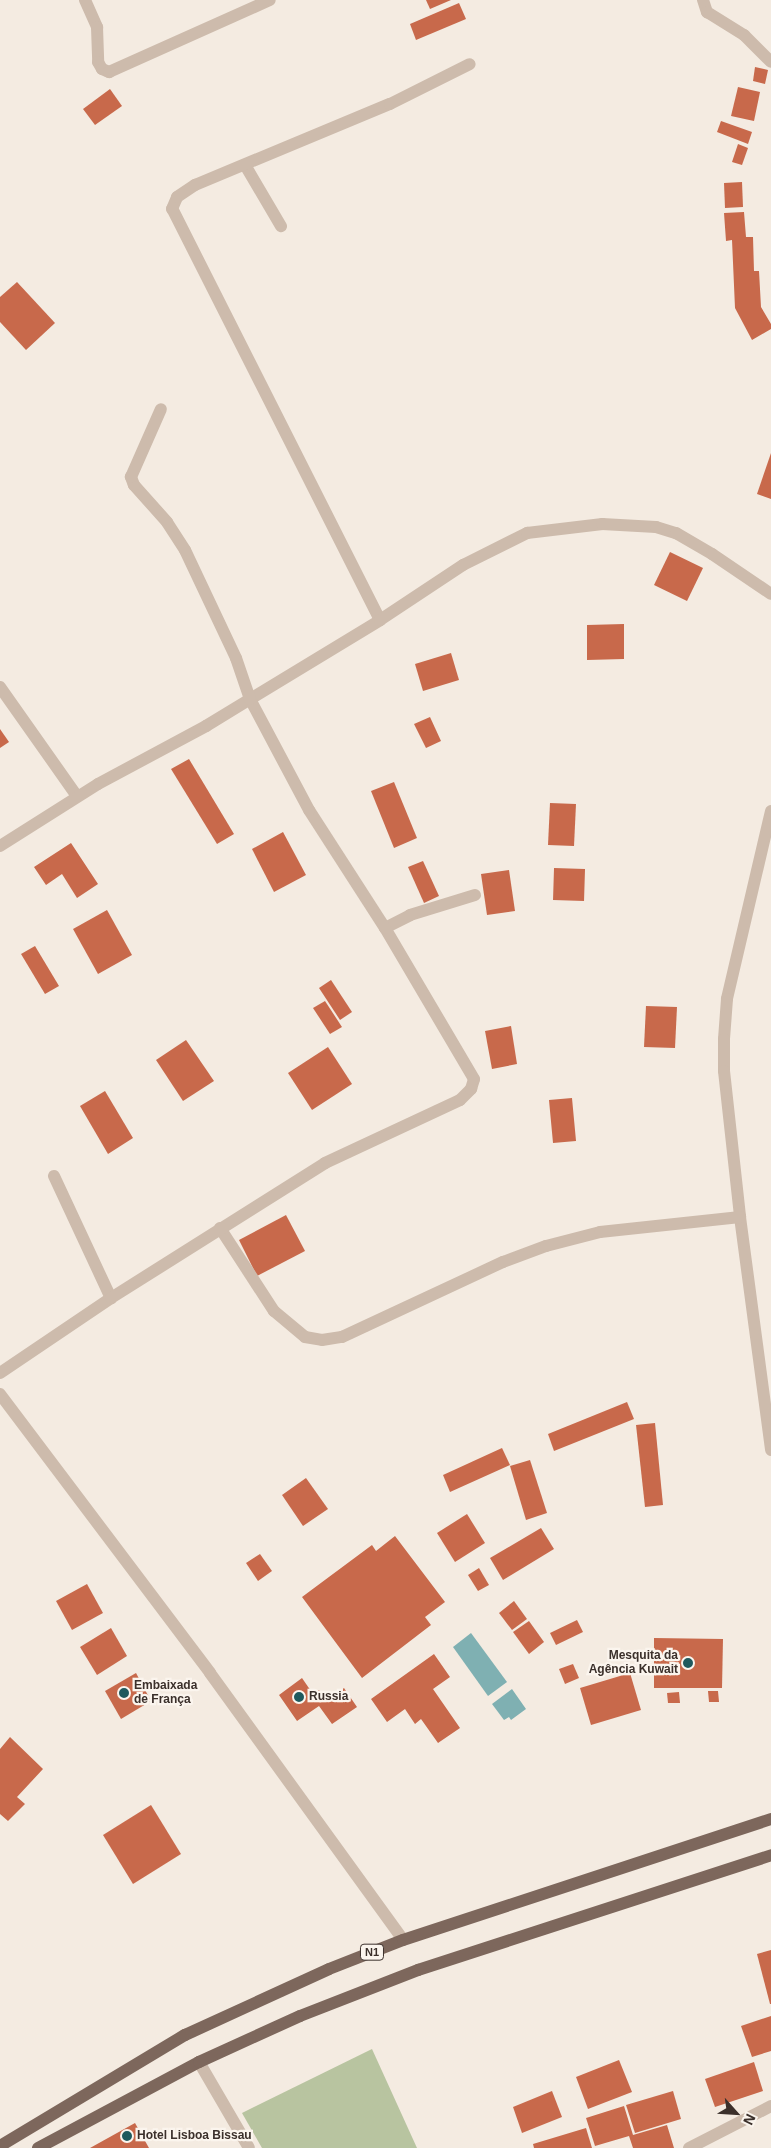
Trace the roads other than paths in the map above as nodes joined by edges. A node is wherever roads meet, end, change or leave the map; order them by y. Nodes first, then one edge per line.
1 (85, 0) edge
2 (270, 0) edge
3 (703, 0) edge
4 (771, 62) edge
5 (470, 64) dead end
6 (245, 164) junction
7 (281, 226) dead end
8 (161, 409) dead end
9 (771, 594) edge
10 (380, 620) junction
11 (0, 687) edge
12 (250, 699) junction
13 (77, 796) junction
14 (771, 811) edge
15 (0, 846) edge
16 (475, 895) dead end
17 (385, 928) junction
18 (54, 1176) dead end
19 (740, 1217) junction
20 (220, 1228) junction
21 (111, 1298) junction
22 (0, 1373) edge
23 (0, 1394) edge
24 (771, 1450) edge
25 (771, 1819) edge
26 (771, 1855) edge
27 (404, 1940) junction
28 (199, 2062) junction
29 (771, 2106) edge
30 (0, 2146) edge
31 (38, 2148) edge
32 (249, 2148) edge
33 (689, 2148) edge

1 - 2 street
3 - 4 street
5 - 6 street
6 - 7 street
6 - 10 street
8 - 12 street
9 - 10 street
10 - 12 street
11 - 13 street
12 - 13 street
12 - 17 street
13 - 15 street
14 - 19 street
16 - 17 street
17 - 20 street
18 - 21 street
19 - 20 street
19 - 24 street
20 - 21 street
21 - 22 street
23 - 27 street
25 - 27 main road, N1
26 - 28 main road
27 - 30 main road, N1
28 - 31 main road
28 - 32 street
29 - 33 street

